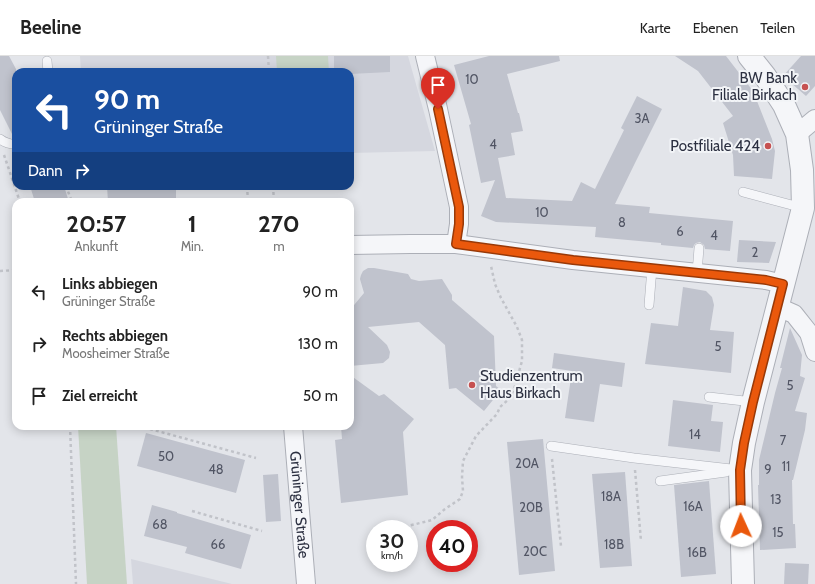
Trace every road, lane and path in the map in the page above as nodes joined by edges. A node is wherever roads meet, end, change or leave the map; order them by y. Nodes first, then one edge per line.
1 (268, 56) edge
2 (425, 56) edge
3 (749, 56) edge
4 (47, 62) dead end
5 (48, 68) edge
6 (269, 68) edge
7 (815, 119) edge
8 (797, 134) junction
9 (1, 140) edge
10 (12, 143) edge
11 (12, 178) edge
12 (743, 192) dead end
13 (809, 210) edge
14 (456, 244) junction
15 (354, 245) edge
16 (487, 248) junction
17 (699, 248) dead end
18 (652, 268) junction
19 (12, 270) edge
20 (0, 271) edge
21 (697, 273) junction
22 (783, 284) junction
23 (649, 305) dead end
24 (778, 307) junction
25 (815, 352) edge
26 (709, 397) dead end
27 (753, 402) junction
28 (70, 430) edge
29 (154, 430) edge
30 (293, 430) edge
31 (551, 446) joint
32 (256, 458) dead end
33 (634, 458) junction
34 (740, 470) junction
35 (660, 481) dead end
36 (192, 511) dead end
37 (418, 524) edge
38 (262, 531) dead end
39 (640, 542) dead end
40 (561, 546) dead end
41 (76, 584) edge
42 (306, 584) edge
43 (743, 584) edge

1 - 6 path
2 - 14 street
3 - 8 street
4 - 5 lane
7 - 8 street
8 - 13 street
9 - 10 lane
9 - 11 path
12 - 13 lane
13 - 22 street
14 - 15 street
14 - 16 street
16 - 18 street
16 - 37 path
17 - 21 lane
18 - 21 street
18 - 23 lane
19 - 20 path
21 - 22 street
22 - 24 street
24 - 25 street
24 - 27 street
26 - 27 lane
27 - 34 street
28 - 41 path
29 - 32 path
30 - 42 street, Grüninger Straße
31 - 33 lane
31 - 40 path
33 - 34 lane
33 - 39 path
34 - 35 lane
34 - 43 street
36 - 38 path

